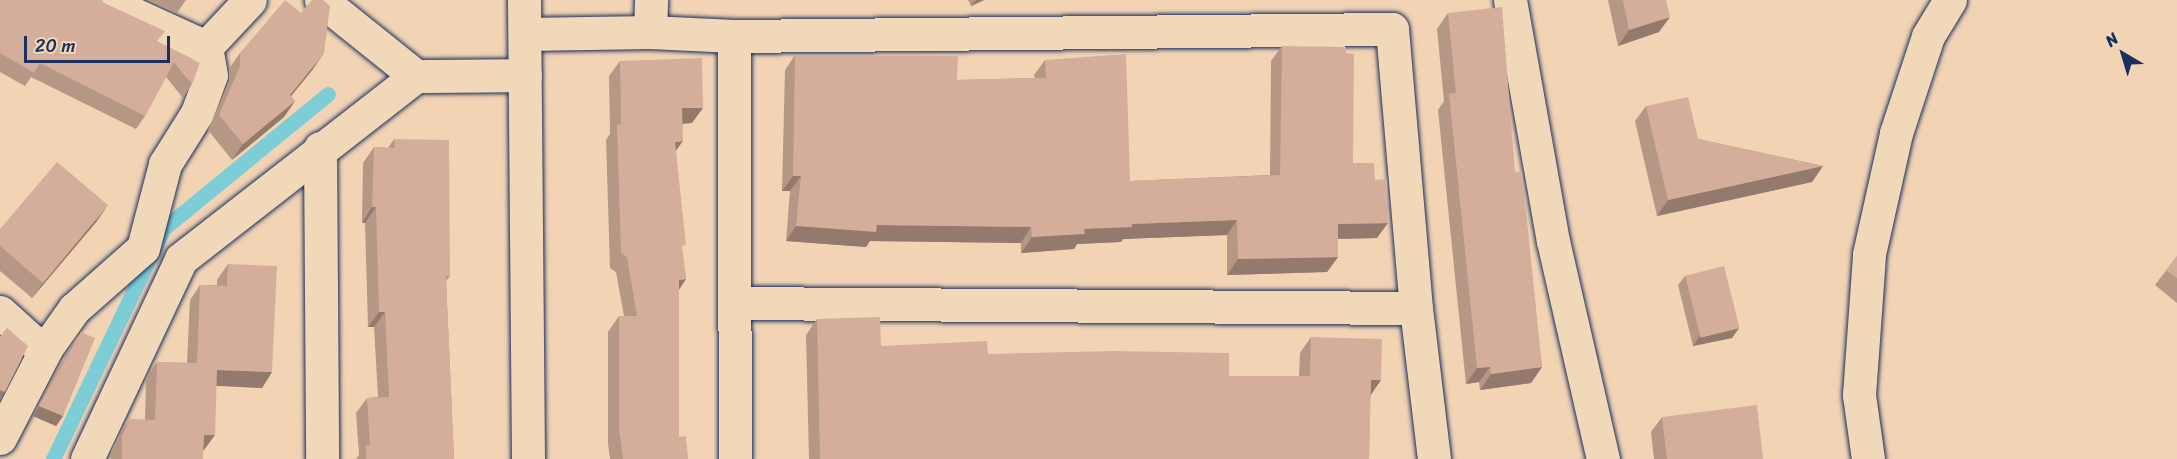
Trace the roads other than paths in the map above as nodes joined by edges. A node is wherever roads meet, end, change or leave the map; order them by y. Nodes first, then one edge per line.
1 (103, 0) edge
2 (250, 0) edge
3 (321, 0) edge
4 (525, 0) edge
5 (1510, 0) edge
6 (1950, 0) edge
7 (650, 16) edge
8 (525, 34) junction
9 (734, 36) junction
10 (206, 47) junction
11 (525, 75) junction
12 (417, 76) junction
13 (320, 148) junction
14 (143, 248) junction
15 (180, 259) junction
16 (735, 303) junction
17 (1416, 308) junction
18 (0, 312) edge
19 (47, 347) junction
20 (0, 438) edge
21 (87, 459) edge
22 (322, 459) edge
23 (528, 459) edge
24 (735, 459) edge
25 (1434, 459) edge
26 (1603, 459) edge
27 (1868, 459) edge

1 - 10 street
2 - 10 street
3 - 12 street
4 - 8 street
5 - 26 street
6 - 27 street
7 - 8 street
7 - 9 street
8 - 11 street
9 - 16 street
9 - 17 street
10 - 14 street
11 - 12 street
11 - 23 street
12 - 13 street
13 - 15 street
13 - 22 street
14 - 15 street
14 - 19 street
15 - 21 street
16 - 17 street
16 - 24 street
17 - 25 street
18 - 19 street
19 - 20 street

